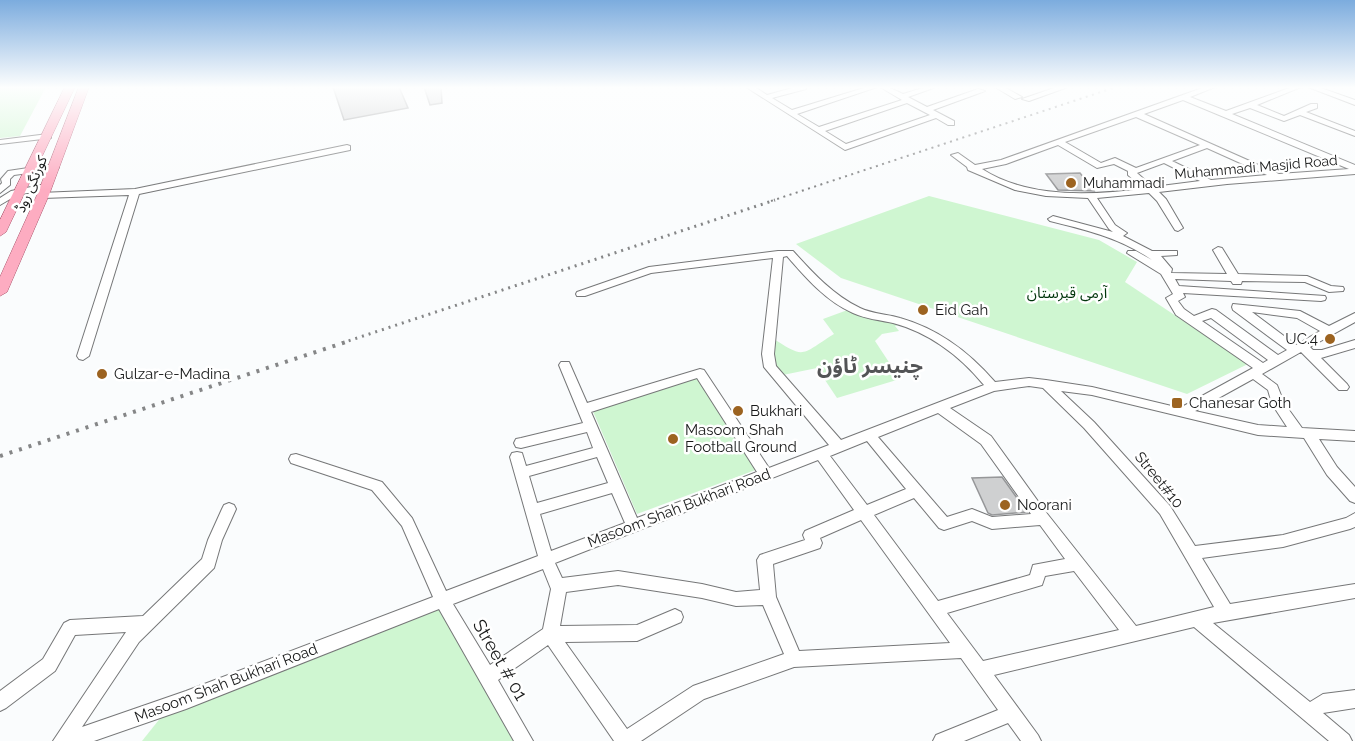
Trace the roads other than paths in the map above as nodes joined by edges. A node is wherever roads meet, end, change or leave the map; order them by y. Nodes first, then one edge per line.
1 (54, 122) edge
2 (71, 122) edge
3 (806, 122) edge
4 (843, 122) edge
5 (918, 122) edge
6 (1117, 122) edge
7 (1154, 122) edge
8 (1243, 122) edge
9 (1323, 122) edge
10 (819, 130) junction
11 (1355, 134) edge
12 (48, 136) junction
13 (0, 142) edge
14 (1060, 143) junction
15 (1208, 145) junction
16 (347, 148) dead end
17 (955, 155) dead end
18 (1167, 161) junction
19 (55, 167) junction
20 (971, 168) junction
21 (31, 170) junction
22 (1355, 170) edge
23 (1135, 171) junction
24 (1277, 177) junction
25 (1210, 183) junction
26 (0, 190) edge
27 (1151, 190) junction
28 (45, 191) junction
29 (20, 192) junction
30 (135, 192) junction
31 (1091, 196) junction
32 (0, 202) edge
33 (1053, 219) dead end
34 (1178, 228) dead end
35 (0, 232) edge
36 (1118, 240) junction
37 (1218, 250) dead end
38 (1132, 253) dead end
39 (1173, 253) dead end
40 (778, 254) junction
41 (1156, 256) junction
42 (1166, 274) junction
43 (1234, 277) junction
44 (1175, 289) junction
45 (1340, 289) dead end
46 (0, 292) edge
47 (1243, 292) junction
48 (581, 294) dead end
49 (1321, 298) dead end
50 (1252, 309) junction
51 (1355, 317) edge
52 (1192, 321) junction
53 (1329, 331) junction
54 (1355, 344) edge
55 (1302, 350) junction
56 (83, 356) dead end
57 (1277, 360) junction
58 (565, 365) dead end
59 (1257, 371) junction
60 (1046, 384) junction
61 (992, 387) junction
62 (1343, 387) dead end
63 (939, 408) junction
64 (584, 409) junction
65 (1181, 413) junction
66 (591, 426) junction
67 (1303, 433) junction
68 (869, 435) junction
69 (1355, 436) edge
70 (839, 447) junction
71 (602, 451) junction
72 (821, 454) junction
73 (296, 459) dead end
74 (521, 473) junction
75 (766, 475) junction
76 (616, 486) junction
77 (916, 491) junction
78 (1355, 496) edge
79 (229, 509) dead end
80 (532, 511) junction
81 (865, 514) junction
82 (1043, 519) junction
83 (1355, 519) edge
84 (633, 526) junction
85 (1191, 553) junction
86 (546, 559) junction
87 (1078, 562) junction
88 (558, 586) junction
89 (1355, 591) edge
90 (768, 597) junction
91 (442, 599) junction
92 (936, 609) junction
93 (1226, 612) junction
94 (675, 617) dead end
95 (1198, 620) junction
96 (146, 623) junction
97 (550, 634) junction
98 (1133, 635) junction
99 (966, 650) junction
100 (794, 659) junction
101 (981, 670) junction
102 (487, 677) junction
103 (1355, 699) edge
104 (0, 702) edge
105 (1012, 713) junction
106 (1309, 713) junction
107 (62, 741) edge
108 (68, 741) edge
109 (524, 741) edge
110 (625, 741) edge
111 (942, 741) edge
112 (1032, 741) edge
113 (1343, 741) edge

1 - 12 main road, کورنگی روڈ
2 - 19 main road, کورنگی روڈ
3 - 10 street
4 - 10 street
5 - 10 street
6 - 14 street
7 - 15 street
8 - 22 street
9 - 11 street
12 - 13 street
12 - 21 main road, کورنگی روڈ
14 - 20 street
14 - 23 street
15 - 18 street
15 - 24 street
16 - 30 street
17 - 20 street, Muhammadi Masjid Road
18 - 23 street
18 - 25 street
19 - 21 street
19 - 28 main road, کورنگی روڈ
20 - 31 street, Muhammadi Masjid Road
21 - 26 street
21 - 29 main road, کورنگی روڈ
22 - 24 street, Muhammadi Masjid Road
23 - 27 street
24 - 25 street, Muhammadi Masjid Road
25 - 27 street, Muhammadi Masjid Road
27 - 31 street, Muhammadi Masjid Road
27 - 34 street
28 - 29 street
28 - 30 street
28 - 46 main road, کورنگی روڈ
29 - 32 street
29 - 35 main road, کورنگی روڈ
30 - 56 street
31 - 36 street
33 - 36 street
36 - 41 street
37 - 43 street
38 - 42 street
39 - 41 street
40 - 48 street
40 - 61 street
40 - 70 street
41 - 42 street
42 - 43 street
42 - 44 street
43 - 45 street
43 - 47 street
44 - 47 street
44 - 52 street
47 - 49 street
47 - 50 street
50 - 53 street
50 - 55 street
51 - 53 street
52 - 57 street
52 - 59 street
53 - 55 street
54 - 55 street
55 - 57 street
55 - 62 street
57 - 59 street
58 - 64 street
59 - 65 street
59 - 67 street
60 - 61 street, Masoom Shah Bukhari Road
60 - 65 street, Masoom Shah Bukhari Road
60 - 85 street, Street#10
61 - 63 street, Masoom Shah Bukhari Road
63 - 68 street, Masoom Shah Bukhari Road
63 - 82 street
64 - 66 street
64 - 75 street
65 - 67 street, Masoom Shah Bukhari Road
66 - 71 street
66 - 74 street
67 - 69 street, Masoom Shah Bukhari Road
67 - 78 street
68 - 70 street, Masoom Shah Bukhari Road
68 - 77 street
70 - 72 street, Masoom Shah Bukhari Road
71 - 74 street
71 - 76 street
72 - 75 street, Masoom Shah Bukhari Road
72 - 81 street
73 - 91 street, Street # 01
74 - 80 street
75 - 84 street, Masoom Shah Bukhari Road
76 - 80 street
76 - 84 street
77 - 81 street
77 - 82 street
79 - 96 street
80 - 86 street
81 - 90 street
81 - 92 street
82 - 87 street
83 - 85 street
84 - 86 street, Masoom Shah Bukhari Road
85 - 93 street, Street#10
86 - 88 street
86 - 91 street, Masoom Shah Bukhari Road
87 - 92 street
87 - 98 street
88 - 90 street
88 - 97 street
89 - 93 street
90 - 100 street
91 - 102 street, Street # 01
91 - 108 street, Masoom Shah Bukhari Road
92 - 99 street
93 - 95 street
94 - 97 street
95 - 98 street
95 - 106 street
96 - 104 street
96 - 107 street
97 - 102 street
97 - 110 street
98 - 101 street
99 - 100 street
99 - 101 street
100 - 110 street
101 - 105 street
102 - 109 street, Street # 01
103 - 106 street
105 - 111 street
105 - 112 street
106 - 113 street

